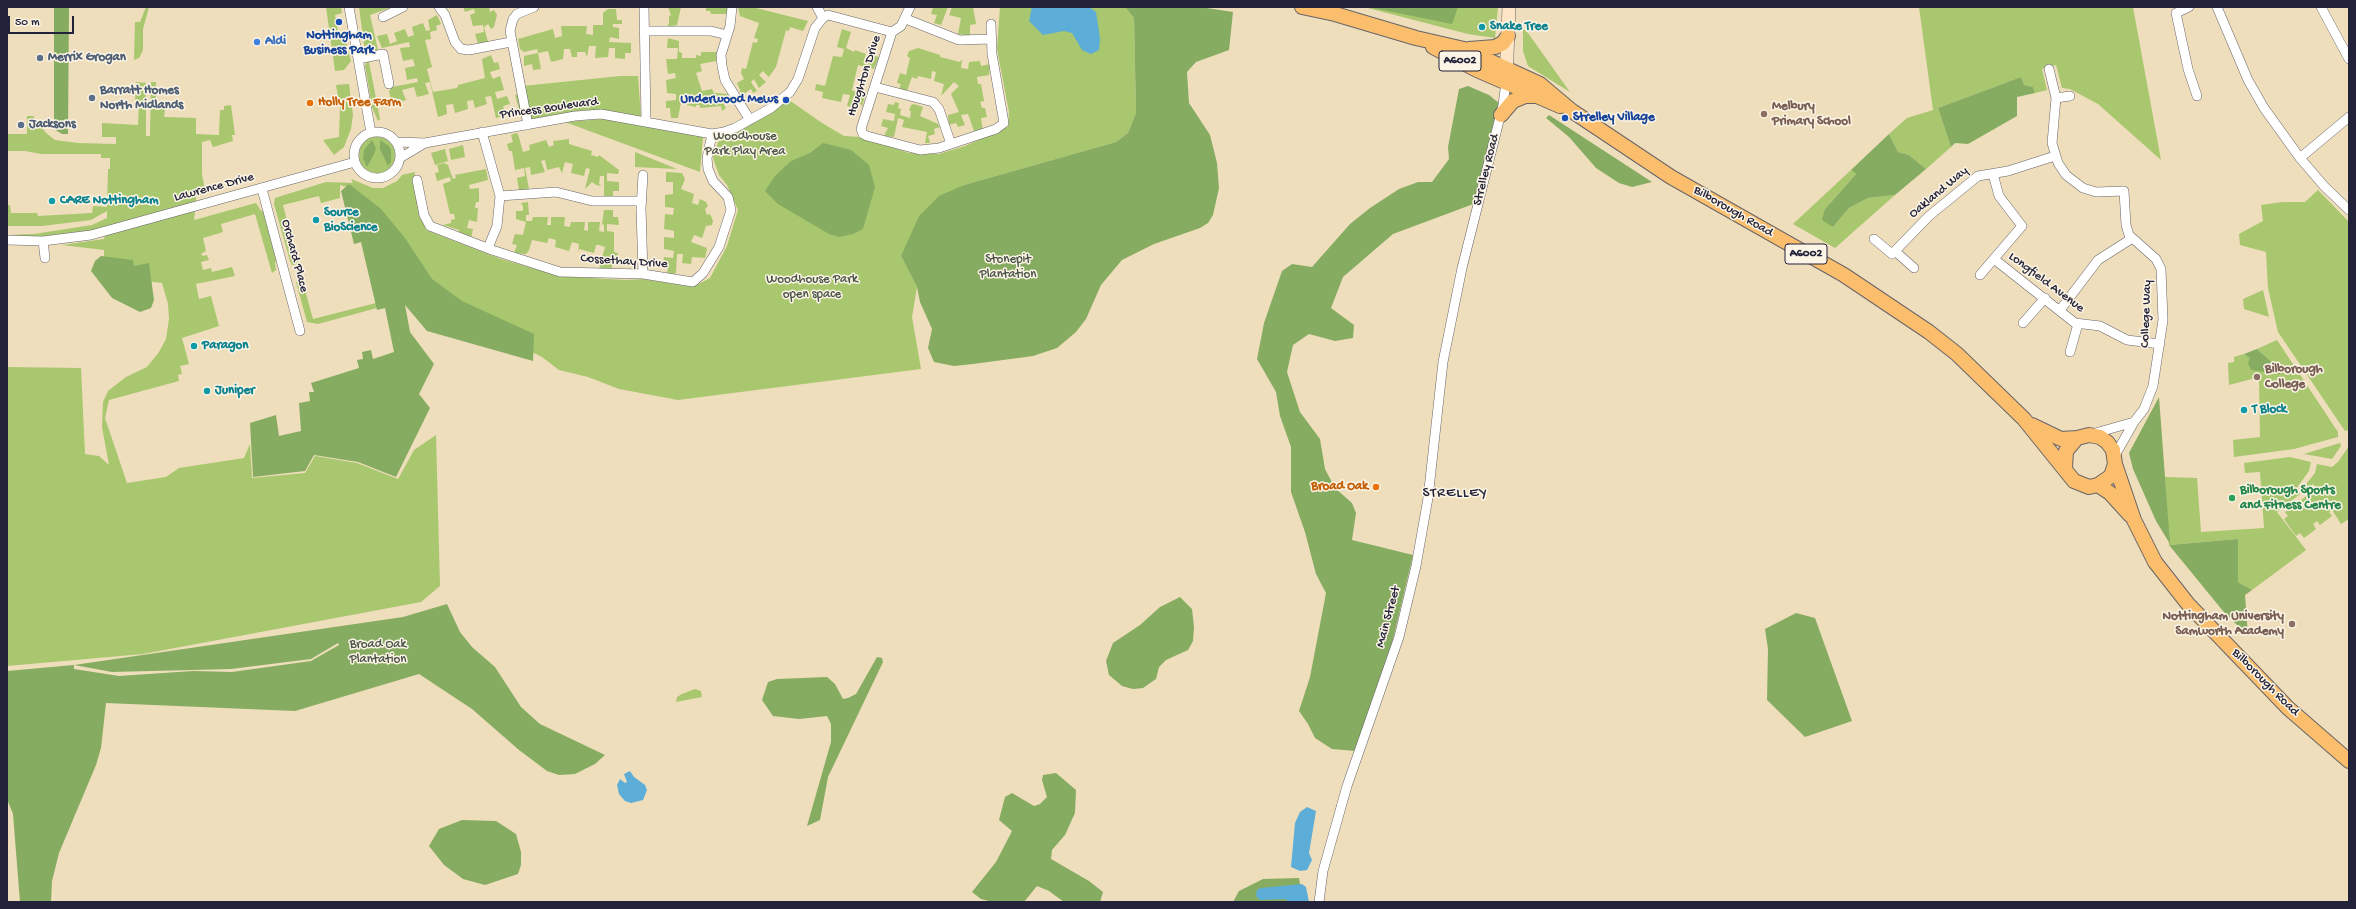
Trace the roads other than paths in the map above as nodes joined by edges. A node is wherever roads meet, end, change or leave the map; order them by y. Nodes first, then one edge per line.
1 (349, 7) edge
2 (403, 7) edge
3 (439, 7) edge
4 (534, 7) edge
5 (644, 7) edge
6 (732, 7) edge
7 (817, 7) edge
8 (910, 7) edge
9 (1302, 7) edge
10 (1509, 7) edge
11 (2189, 7) edge
12 (2218, 7) edge
13 (2321, 7) edge
14 (2175, 10) edge
15 (827, 13) edge
16 (383, 17) dead end
17 (906, 19) junction
18 (991, 24) dead end
19 (644, 31) junction
20 (892, 32) junction
21 (728, 35) junction
22 (1508, 36) junction
23 (1416, 38) junction
24 (991, 39) junction
25 (511, 42) junction
26 (1464, 49) junction
27 (358, 59) junction
28 (2349, 59) edge
29 (1508, 67) junction
30 (2049, 69) dead end
31 (1506, 82) junction
32 (389, 84) dead end
33 (875, 87) junction
34 (1534, 96) junction
35 (2070, 96) dead end
36 (2197, 96) dead end
37 (2056, 98) junction
38 (1572, 111) junction
39 (1501, 115) junction
40 (2349, 117) edge
41 (750, 120) junction
42 (646, 121) junction
43 (528, 125) junction
44 (482, 132) junction
45 (371, 133) junction
46 (712, 134) junction
47 (397, 142) junction
48 (425, 144) junction
49 (951, 144) junction
50 (2055, 156) junction
51 (400, 158) junction
52 (2300, 158) junction
53 (355, 162) junction
54 (1994, 174) junction
55 (643, 175) dead end
56 (417, 180) dead end
57 (262, 188) junction
58 (500, 196) junction
59 (642, 201) junction
60 (2349, 210) edge
61 (1874, 239) dead end
62 (2131, 239) junction
63 (7, 240) edge
64 (43, 241) junction
65 (488, 248) junction
66 (1895, 251) junction
67 (45, 258) dead end
68 (1994, 259) junction
69 (1914, 268) dead end
70 (643, 274) junction
71 (1980, 275) dead end
72 (2045, 298) junction
73 (2060, 310) junction
74 (2023, 323) dead end
75 (2078, 324) junction
76 (1450, 330) joint
77 (300, 331) dead end
78 (2160, 344) junction
79 (2070, 352) dead end
80 (2024, 419) junction
81 (2134, 422) junction
82 (2083, 437) junction
83 (2115, 460) junction
84 (2065, 468) junction
85 (2098, 485) junction
86 (2134, 520) junction
87 (2349, 761) edge
88 (1319, 902) edge

1 - 27 street
2 - 16 street
3 - 25 street
4 - 25 street
5 - 19 street
6 - 21 street
7 - 15 street
8 - 17 street
9 - 23 main road, A6002
10 - 22 main road, Strelley Road
11 - 14 street
12 - 52 street
13 - 28 street
14 - 36 street
15 - 20 street
15 - 41 street, Princess Boulevard
17 - 20 street
17 - 24 street
18 - 24 street, Houghton Drive
19 - 21 street
19 - 42 street
20 - 33 street, Houghton Drive
21 - 41 street
22 - 26 main road, A6002
22 - 29 main road, Strelley Road
23 - 26 main road, A6002
23 - 31 main road, A6002
24 - 49 street, Houghton Drive
25 - 43 street
26 - 29 main road, A6002
27 - 32 street
27 - 45 street
29 - 31 main road, Strelley Road
29 - 38 main road, Bilborough Road / A6002
30 - 37 street
31 - 34 main road, Bilborough Road / A6002
31 - 39 street, Strelley Road
33 - 49 street
33 - 49 street, Houghton Drive
34 - 38 main road, Bilborough Road / A6002
34 - 39 main road
35 - 37 street
37 - 50 street
38 - 80 main road, Bilborough Road / A6002
39 - 76 street, Strelley Road
40 - 52 street
41 - 46 street, Princess Boulevard
42 - 43 street, Princess Boulevard
42 - 46 street, Princess Boulevard
43 - 44 street, Princess Boulevard
44 - 48 street, Princess Boulevard
44 - 58 street
45 - 47 street
45 - 53 street
46 - 70 street, Cossethay Drive
47 - 48 street, Princess Boulevard
47 - 51 street
48 - 51 street, Princess Boulevard
50 - 54 street, Oakland Way
50 - 62 street
51 - 53 street
52 - 60 street
53 - 57 street, Lawrence Drive
54 - 66 street, Oakland Way
54 - 68 street, Longfield Avenue
55 - 59 street
56 - 65 street, Cossethay Drive
57 - 64 street, Lawrence Drive
57 - 77 street, Orchard Place
58 - 59 street
58 - 65 street
59 - 70 street
61 - 66 street
62 - 73 street
62 - 78 street, College Way
63 - 64 street, Lawrence Drive
64 - 67 street
65 - 70 street, Cossethay Drive
66 - 69 street
68 - 71 street
68 - 72 street, Longfield Avenue
72 - 73 street, Longfield Avenue
72 - 74 street
73 - 75 street, Longfield Avenue
75 - 78 street, Longfield Avenue
75 - 79 street
76 - 88 street, Main Street
78 - 81 street, College Way
80 - 82 main road, Bilborough Road / A6002
80 - 84 main road, Bilborough Road / A6002
81 - 82 street
81 - 83 street, College Way
82 - 83 main road, Bilborough Road / A6002
82 - 84 main road
83 - 85 main road
83 - 86 main road, Bilborough Road / A6002
84 - 85 main road, Bilborough Road / A6002
85 - 86 main road, Bilborough Road / A6002
86 - 87 main road, Bilborough Road / A6002

